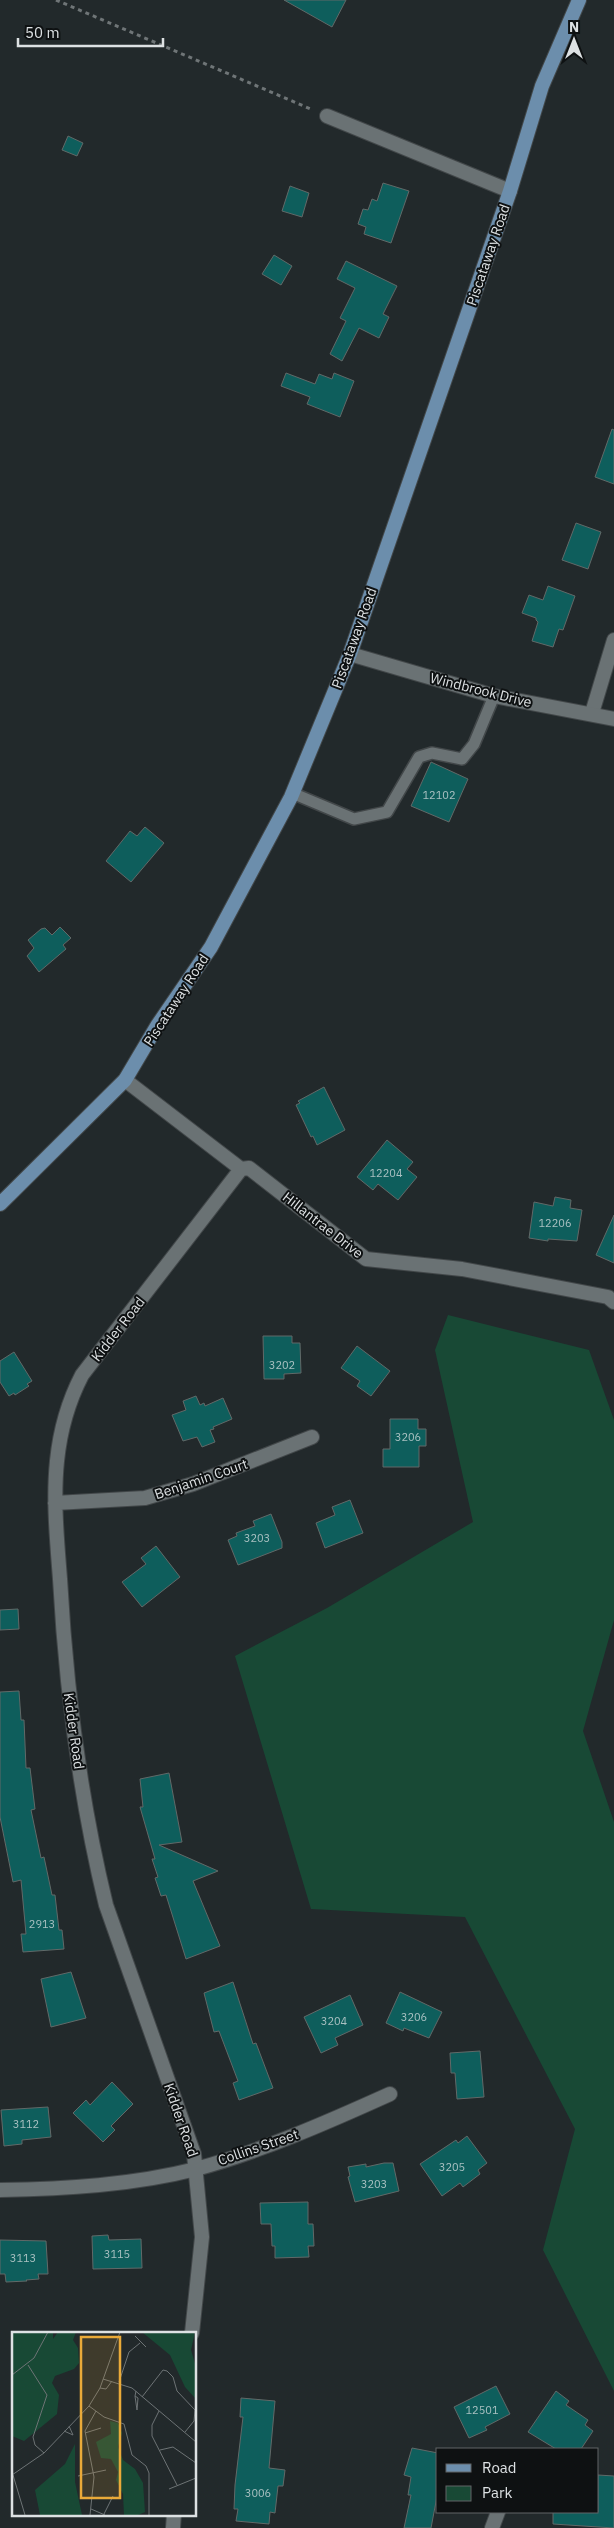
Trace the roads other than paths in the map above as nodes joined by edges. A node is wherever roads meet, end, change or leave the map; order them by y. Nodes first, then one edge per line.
1 (579, 0) edge
2 (327, 116) road end
3 (510, 191) junction
4 (614, 640) edge
5 (350, 654) junction
6 (494, 696) junction
7 (592, 713) junction
8 (614, 719) edge
9 (292, 793) junction
10 (125, 1080) junction
11 (241, 1169) junction
12 (0, 1204) edge
13 (614, 1302) edge
14 (312, 1437) dead end
15 (55, 1503) junction
16 (390, 2094) dead end
17 (196, 2168) junction
18 (0, 2190) edge
19 (192, 2332) edge
20 (498, 2513) edge
21 (492, 2528) edge

1 - 3 main road, Piscataway Road
2 - 3 street
3 - 5 main road, Piscataway Road
4 - 7 street
5 - 6 street, Windbrook Drive
5 - 9 main road, Piscataway Road
6 - 7 street, Windbrook Drive
6 - 9 lane
7 - 8 street, Windbrook Drive
9 - 10 main road, Piscataway Road
10 - 11 street, Hillantrae Drive
10 - 12 main road, Piscataway Road
11 - 13 street, Hillantrae Drive
11 - 15 street, Kidder Road
14 - 15 street, Benjamin Court
15 - 17 street, Kidder Road
16 - 17 street, Collins Street
17 - 18 street, Collins Street
17 - 19 street, Kidder Road
20 - 21 street

